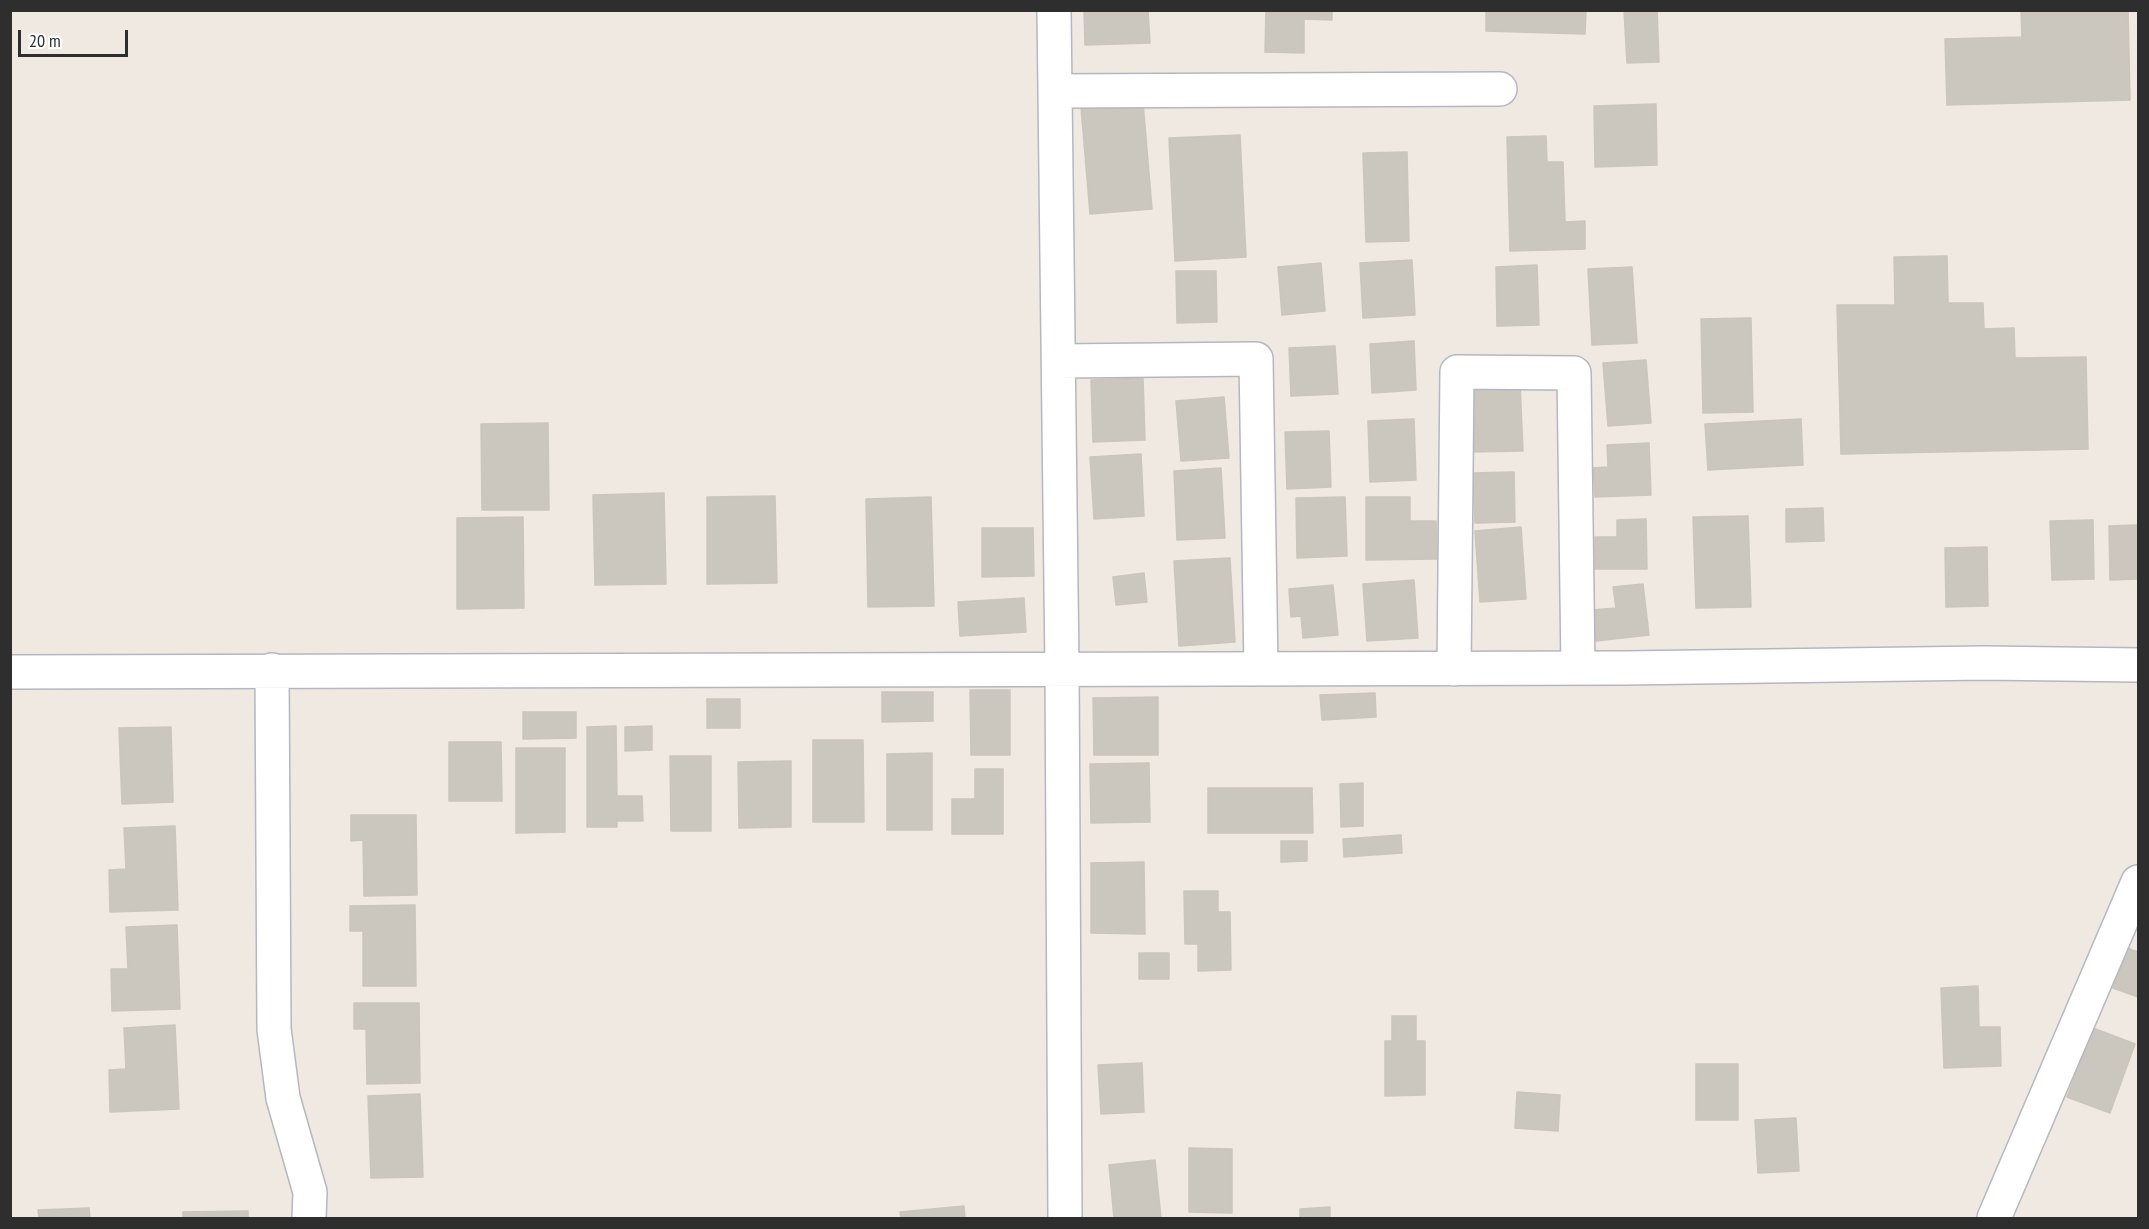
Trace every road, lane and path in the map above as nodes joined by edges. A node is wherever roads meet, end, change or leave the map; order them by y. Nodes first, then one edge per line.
1 (1054, 10) edge
2 (1500, 88) dead end
3 (1055, 91) junction
4 (1059, 362) junction
5 (2139, 665) edge
6 (1062, 669) junction
7 (1261, 669) junction
8 (1454, 669) junction
9 (1578, 669) junction
10 (272, 670) junction
11 (10, 672) edge
12 (2139, 882) edge
13 (309, 1218) edge
14 (1065, 1218) edge
15 (1994, 1218) edge

1 - 3 street
2 - 3 street
3 - 4 street
4 - 6 street
4 - 7 street
5 - 9 street
6 - 7 street
6 - 10 street
6 - 14 street
7 - 8 street
8 - 9 street
8 - 9 street
10 - 11 street
10 - 13 street
12 - 15 street

